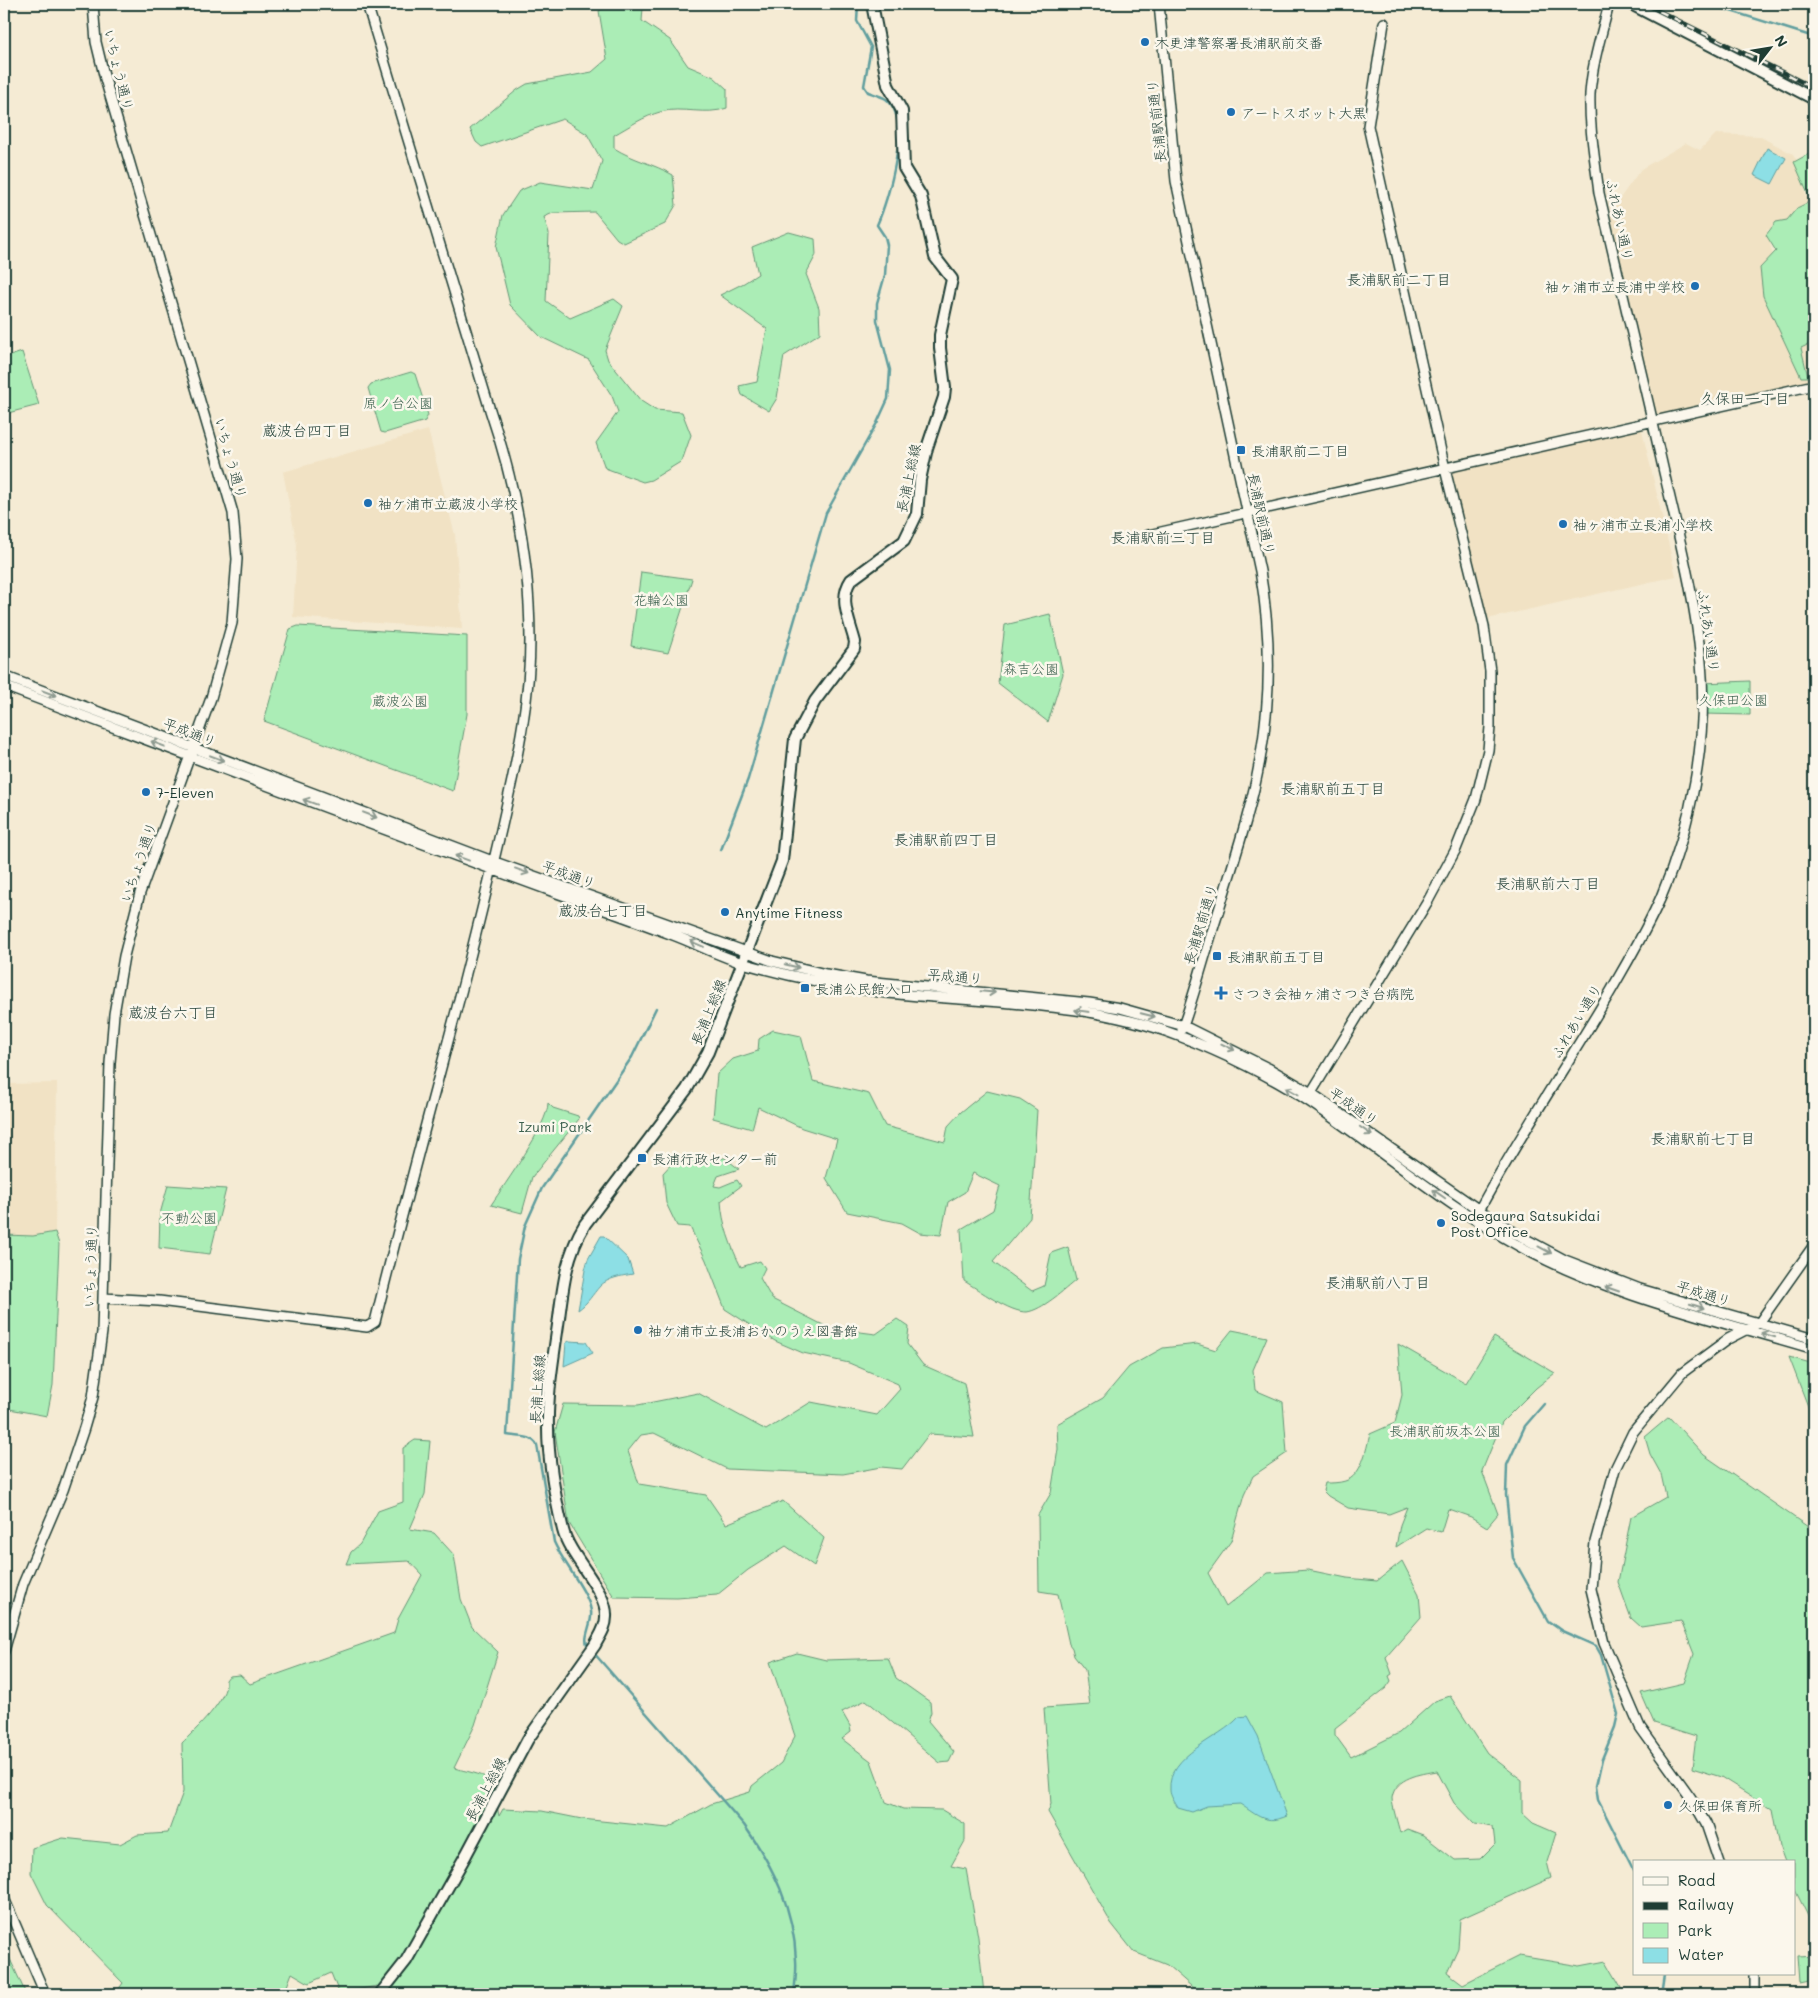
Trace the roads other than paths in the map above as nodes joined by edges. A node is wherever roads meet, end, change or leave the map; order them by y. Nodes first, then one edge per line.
1 (93, 4) edge
2 (367, 4) edge
3 (872, 4) edge
4 (1159, 4) edge
5 (1609, 4) edge
6 (1631, 4) edge
7 (1384, 23) dead end
8 (1814, 99) edge
9 (1814, 385) edge
10 (1652, 420) junction
11 (1445, 469) junction
12 (1247, 512) junction
13 (1148, 535) dead end
14 (4, 676) edge
15 (4, 686) edge
16 (190, 752) junction
17 (494, 866) junction
18 (746, 951) junction
19 (742, 963) junction
20 (1184, 1026) junction
21 (1180, 1036) junction
22 (1309, 1096) junction
23 (1477, 1215) junction
24 (1814, 1245) edge
25 (103, 1298) junction
26 (1759, 1323) junction
27 (1748, 1329) junction
28 (1814, 1339) edge
29 (1814, 1349) edge
30 (4, 1651) edge
31 (1718, 1860) edge
32 (4, 1898) edge
33 (1754, 1976) edge
34 (45, 1994) edge
35 (380, 1994) edge
36 (1754, 1994) edge

1 - 16 street, いちょう通り
2 - 17 street
3 - 18 main road, 長浦上総線
4 - 12 street, 長浦駅前通り
5 - 10 street, ふれあい通り
6 - 8 main road
7 - 11 street
9 - 10 street
10 - 11 street
10 - 23 street, ふれあい通り
11 - 12 street
11 - 22 street
12 - 13 street
12 - 20 street, 長浦駅前通り
14 -> 16 street, 平成通り
16 -> 15 street, 平成通り
16 - 17 street, 平成通り
16 - 25 street, いちょう通り
17 -> 18 street, 平成通り
19 -> 17 street, 平成通り
17 - 25 street
18 - 19 main road, 長浦上総線
18 -> 20 street, 平成通り
21 -> 19 street, 平成通り
19 - 35 main road, 長浦上総線
20 - 21 street, 長浦駅前通り
20 -> 22 street, 平成通り
22 -> 21 street, 平成通り
22 - 23 street, 平成通り
23 -> 26 street, 平成通り
27 -> 23 street, 平成通り
24 - 26 street
25 - 30 street, いちょう通り
26 - 27 street
26 - 28 street, 平成通り
29 -> 27 street, 平成通り
27 - 31 street
32 - 34 street
33 - 36 street

